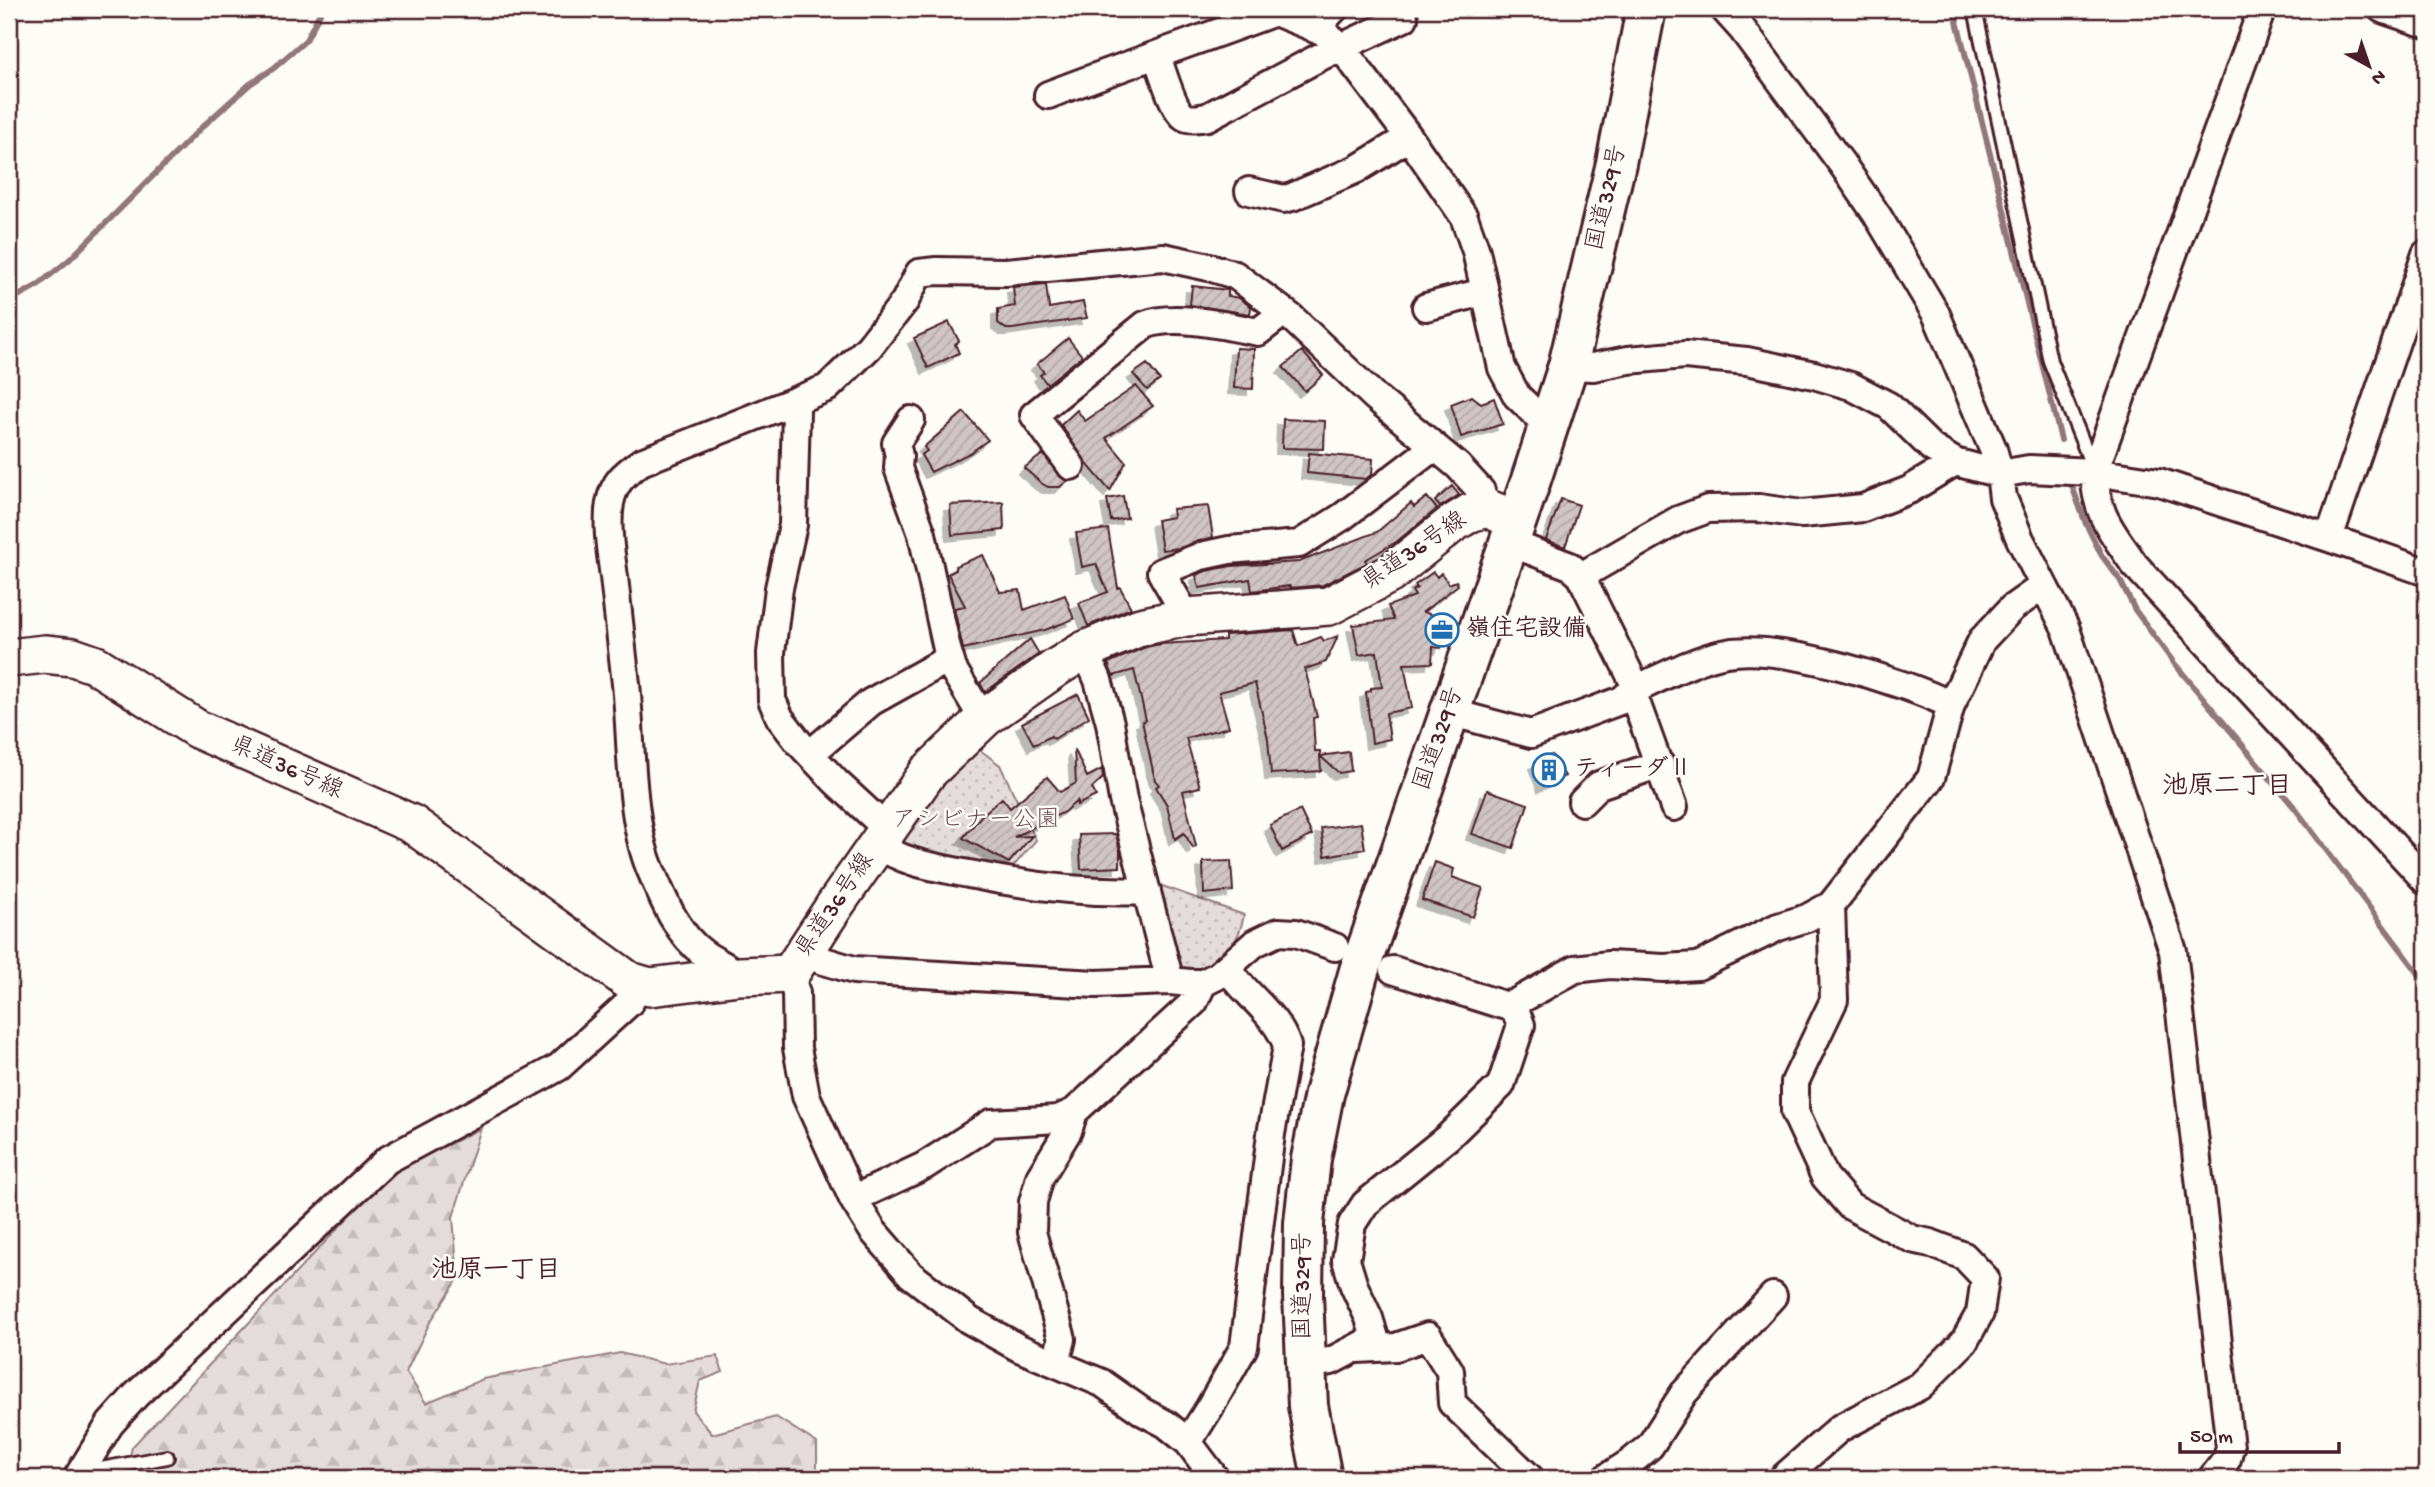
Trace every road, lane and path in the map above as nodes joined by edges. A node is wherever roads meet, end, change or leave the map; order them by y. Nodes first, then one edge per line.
1 (1334, 9) edge
2 (1646, 9) edge
3 (1724, 9) edge
4 (1975, 9) edge
5 (2262, 9) edge
6 (2382, 9) edge
7 (1274, 10) edge
8 (1404, 18) dead end
9 (2426, 24) edge
10 (1315, 29) junction
11 (1341, 47) junction
12 (1157, 56) junction
13 (1048, 95) dead end
14 (1409, 137) junction
15 (1249, 191) dead end
16 (2426, 254) edge
17 (1483, 292) junction
18 (1426, 307) dead end
19 (1284, 312) junction
20 (1568, 366) junction
21 (793, 403) junction
22 (911, 420) dead end
23 (1549, 427) junction
24 (1434, 447) junction
25 (1955, 462) junction
26 (1071, 466) dead end
27 (2094, 472) junction
28 (2000, 474) junction
29 (1503, 523) junction
30 (2329, 537) junction
31 (2426, 572) edge
32 (1581, 576) junction
33 (2043, 586) junction
34 (1187, 617) junction
35 (1085, 650) junction
36 (9, 658) edge
37 (950, 658) junction
38 (1634, 690) junction
39 (1951, 705) junction
40 (1449, 712) junction
41 (986, 718) junction
42 (810, 754) junction
43 (1660, 764) junction
44 (1582, 802) dead end
45 (1674, 807) dead end
46 (883, 837) junction
47 (2426, 881) edge
48 (1147, 891) junction
49 (1831, 905) junction
50 (1335, 947) dead end
51 (797, 964) junction
52 (1227, 968) junction
53 (1393, 970) dead end
54 (739, 976) junction
55 (1170, 981) junction
56 (1203, 983) junction
57 (640, 985) junction
58 (1513, 1004) junction
59 (1074, 1112) junction
60 (853, 1199) junction
61 (1773, 1296) dead end
62 (1356, 1349) junction
63 (1056, 1363) junction
64 (1306, 1364) junction
65 (1188, 1441) junction
66 (167, 1457) dead end
67 (81, 1471) edge
68 (1215, 1478) edge
69 (1322, 1478) edge
70 (1530, 1478) edge
71 (1606, 1478) edge
72 (1783, 1478) edge
73 (2212, 1478) edge

1 - 10 street
2 - 20 highway, 国道329号
3 - 28 street
4 - 27 lane
5 - 27 street
6 - 9 street
7 - 10 street
7 - 12 street
8 - 11 street
10 - 11 street
11 - 12 street
11 - 14 street
12 - 13 street
14 - 15 street
14 - 17 street
16 - 30 street
17 - 18 street
17 - 23 street
19 - 21 street
19 - 24 street
19 - 26 street
20 - 23 highway, 国道329号
20 - 25 street
21 - 42 street
21 - 54 street
22 - 37 street
23 - 29 highway, 国道329号
24 - 29 street
24 - 34 street
25 - 28 street
25 - 32 street
27 - 28 street
27 - 30 street
27 - 47 street
28 - 33 street
29 - 32 street
29 - 34 main road, 県道36号線
29 - 40 highway, 国道329号
30 - 31 street
32 - 38 street
33 - 39 street
33 - 73 street
34 - 35 main road, 県道36号線
35 - 41 main road, 県道36号線
35 - 48 street
36 - 57 main road, 県道36号線
37 - 41 street
37 - 42 street
38 - 39 street
38 - 40 street
38 - 43 street
39 - 49 street
40 - 64 highway, 国道329号
41 - 46 main road, 県道36号線
42 - 46 street
43 - 44 street
43 - 45 street
46 - 48 street
46 - 51 main road, 県道36号線
48 - 55 street
49 - 58 street
49 - 72 street
50 - 52 street
51 - 54 main road, 県道36号線
51 - 55 street
51 - 60 street
52 - 56 street
52 - 65 street
53 - 58 street
54 - 57 main road, 県道36号線
55 - 56 street
56 - 59 street
57 - 67 street
58 - 62 street
59 - 60 street
59 - 63 street
60 - 63 street
61 - 71 street
62 - 64 street
62 - 70 street
63 - 65 street
64 - 69 highway, 国道329号
65 - 68 street
66 - 67 lane

